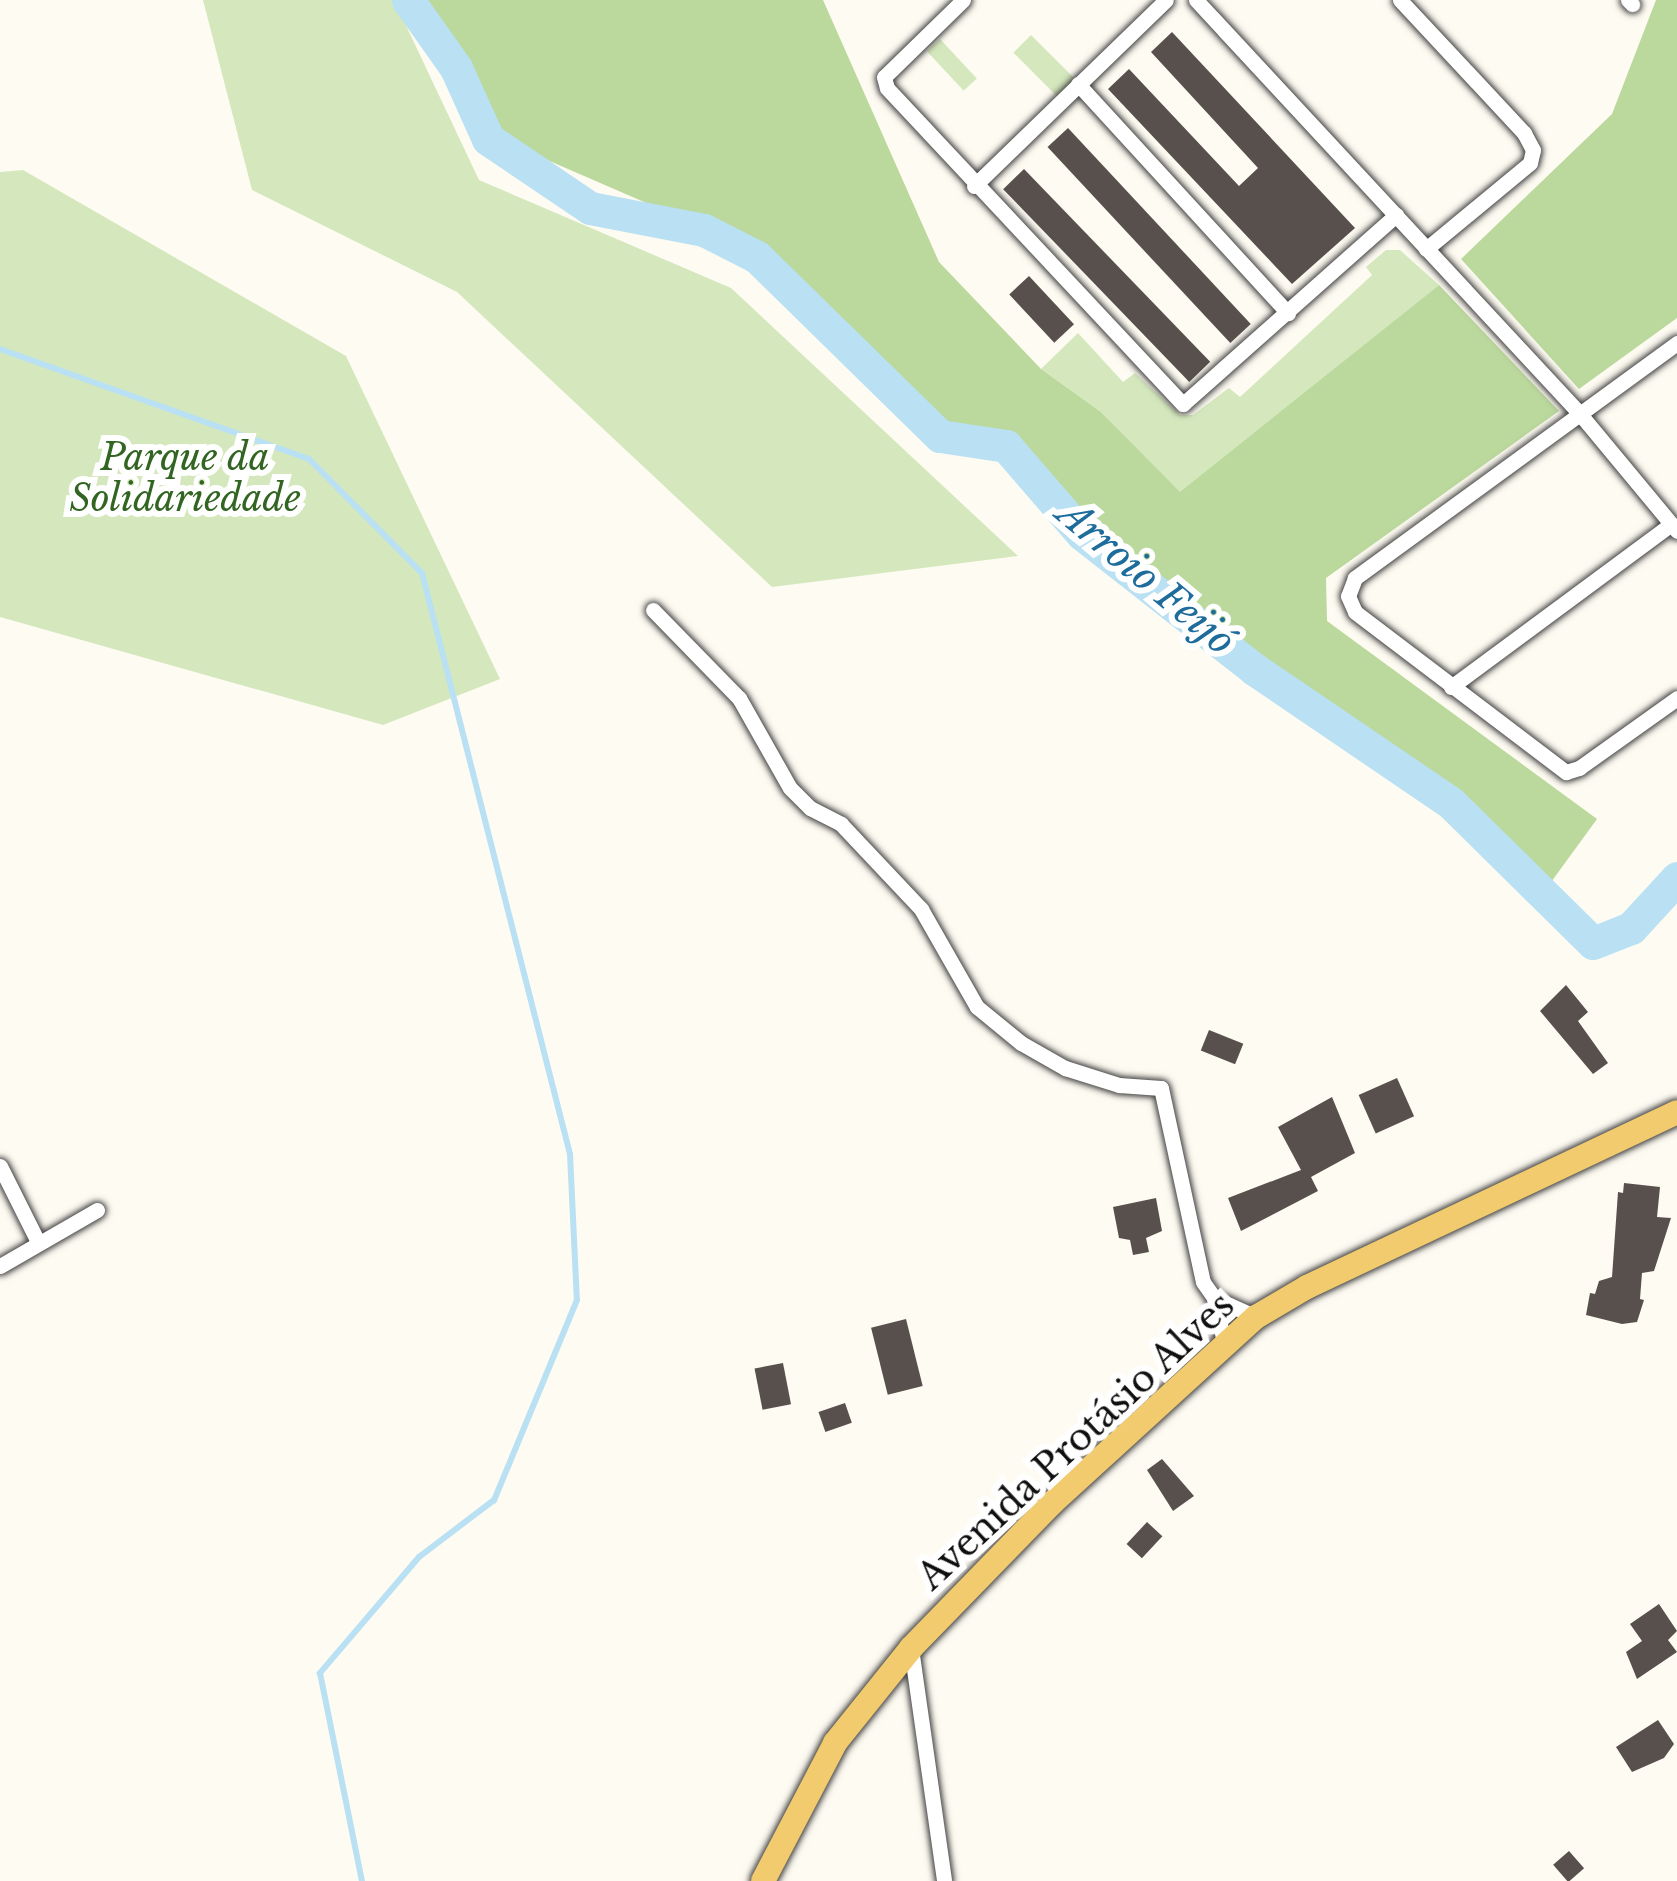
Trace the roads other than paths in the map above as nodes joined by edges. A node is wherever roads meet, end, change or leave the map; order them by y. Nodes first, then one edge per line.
1 (963, 0) edge
2 (1166, 0) edge
3 (1196, 0) edge
4 (1400, 0) edge
5 (1078, 84) junction
6 (974, 186) junction
7 (1396, 215) junction
8 (1426, 249) junction
9 (1288, 313) junction
10 (1677, 344) edge
11 (1580, 414) junction
12 (1674, 528) edge
13 (653, 610) dead end
14 (1451, 687) junction
15 (1677, 698) edge
16 (1677, 1112) edge
17 (0, 1166) edge
18 (97, 1210) dead end
19 (38, 1242) junction
20 (0, 1266) edge
21 (1214, 1298) junction
22 (1256, 1317) junction
23 (1225, 1346) junction
24 (911, 1648) junction
25 (763, 1881) edge
26 (944, 1881) edge

1 - 6 street
2 - 5 street
3 - 7 street
4 - 8 street
5 - 6 street
5 - 9 street
6 - 9 street
7 - 8 street
7 - 9 street
8 - 11 street
10 - 11 street
11 - 12 street
11 - 14 street
12 - 14 street
13 - 21 street
14 - 15 street
16 - 22 main road, Avenida Protásio Alves
17 - 19 street
18 - 19 street
19 - 20 street
21 - 22 street
21 - 23 street
22 - 23 main road, Avenida Protásio Alves
23 - 24 main road, Avenida Protásio Alves
24 - 25 main road, Avenida Protásio Alves
24 - 26 street

